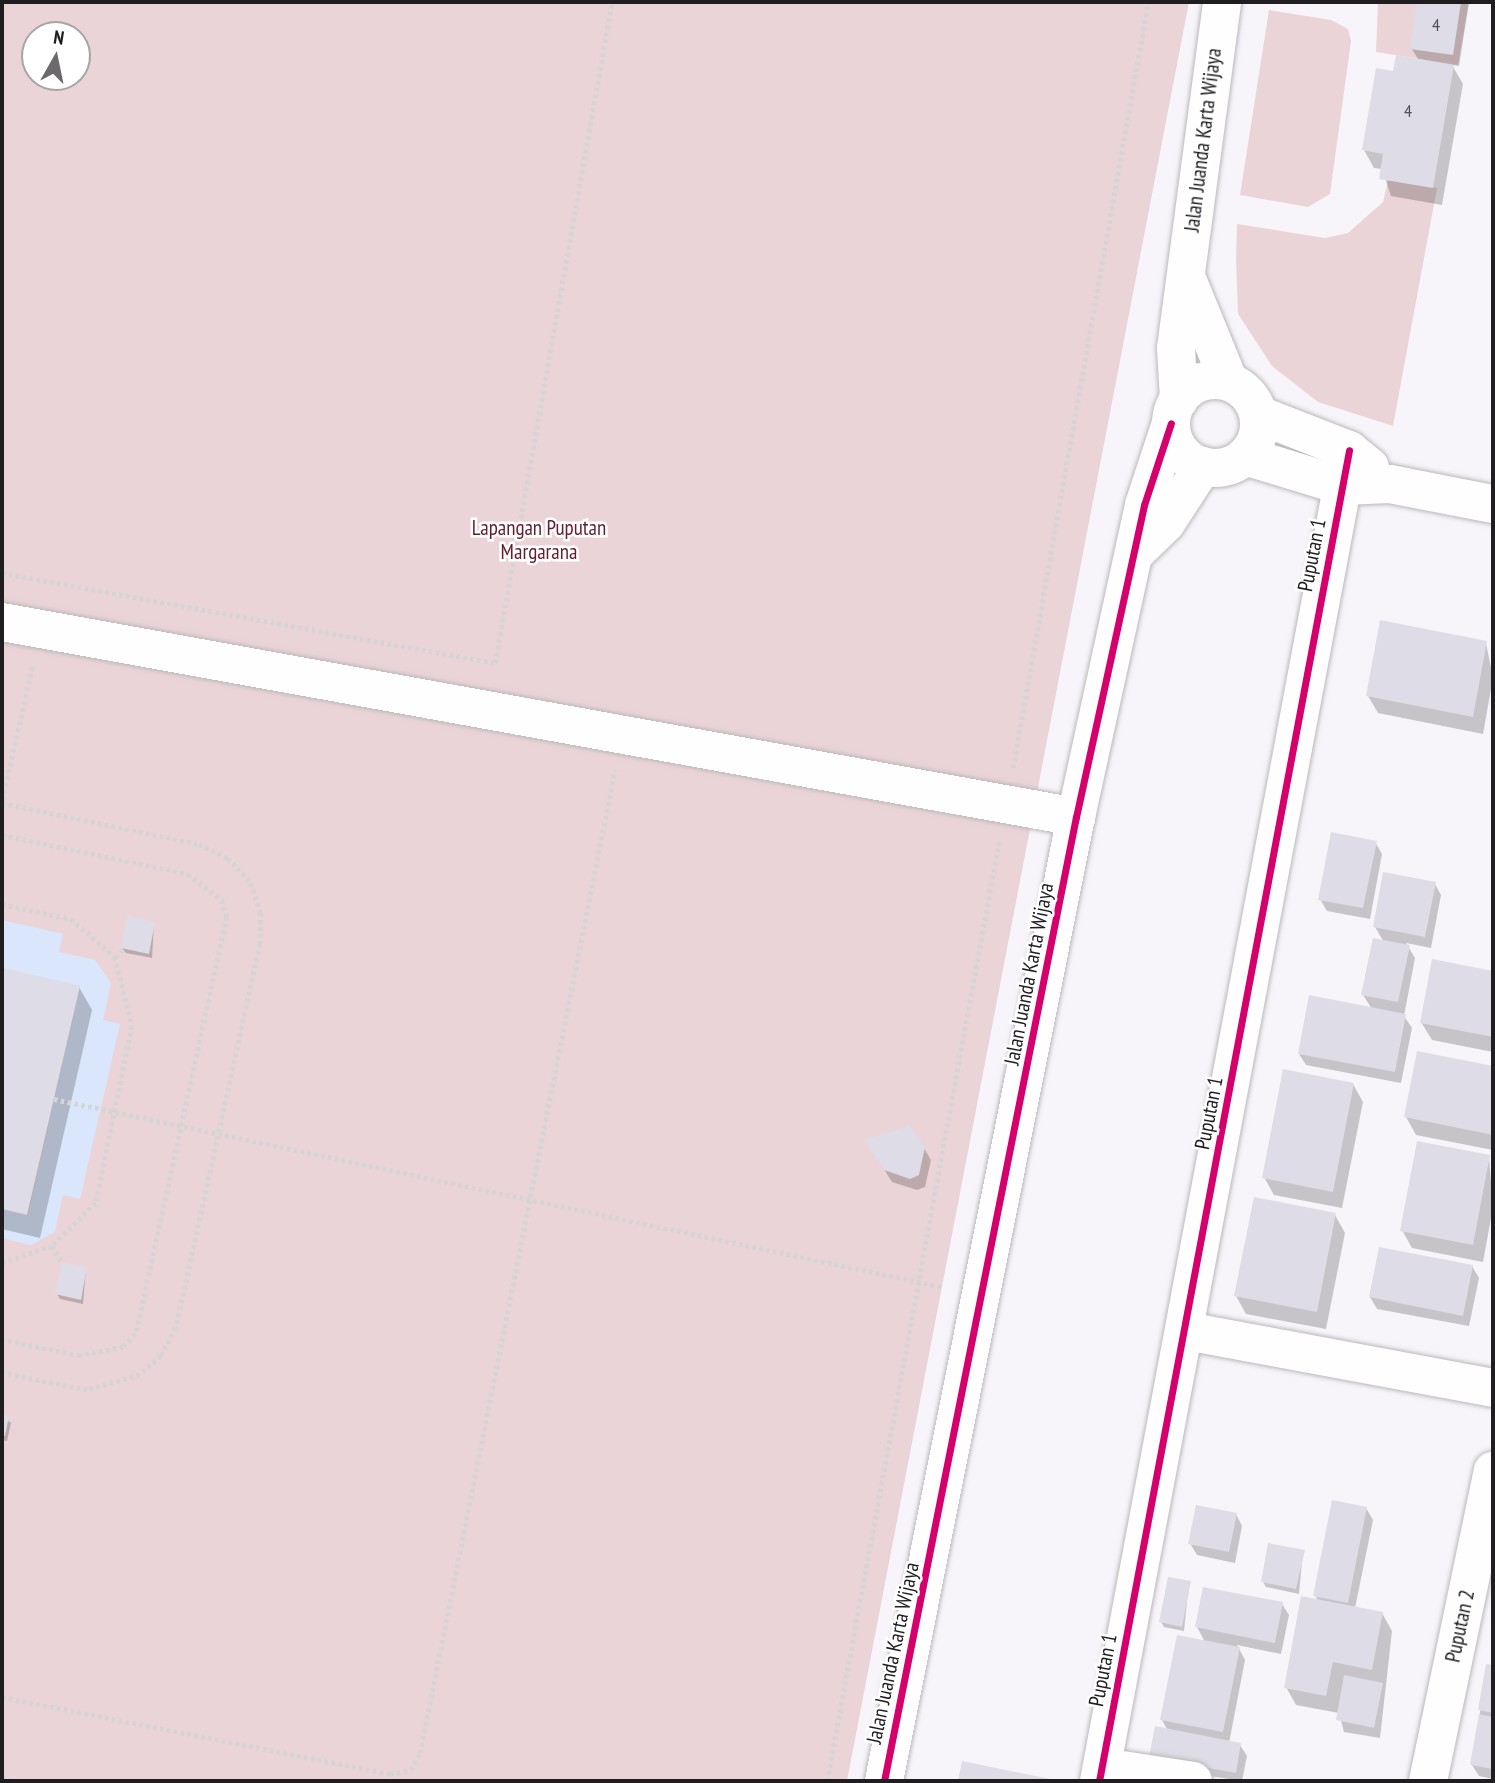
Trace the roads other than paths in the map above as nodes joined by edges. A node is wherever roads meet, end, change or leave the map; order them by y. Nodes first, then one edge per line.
1 (1222, 2) edge
2 (1187, 279) junction
3 (1229, 382) junction
4 (1175, 412) junction
5 (1259, 415) junction
6 (1245, 456) junction
7 (1203, 466) junction
8 (1346, 468) junction
9 (1493, 504) edge
10 (1135, 553) junction
11 (2, 622) edge
12 (1076, 817) junction
13 (1186, 1331) junction
14 (1493, 1388) edge
15 (1493, 1471) edge
16 (1101, 1774) edge
17 (884, 1781) edge
18 (1193, 1781) edge
19 (1428, 1781) edge

1 - 2 street, Jalan Juanda Karta Wijaya
2 - 3 street, Jalan Juanda Karta Wijaya
2 - 4 street, Jalan Juanda Karta Wijaya
3 - 4 street
3 - 5 street
4 - 7 street
4 - 10 street, Jalan Juanda Karta Wijaya
5 - 6 street
5 - 8 street
6 - 7 street
6 - 8 street
7 - 10 street
8 - 9 street
8 - 13 street, Puputan 1
10 - 12 street, Jalan Juanda Karta Wijaya
11 - 12 street
12 - 17 street, Jalan Juanda Karta Wijaya
13 - 14 street
13 - 16 street, Puputan 1
15 - 19 street, Puputan 2
16 - 18 street

